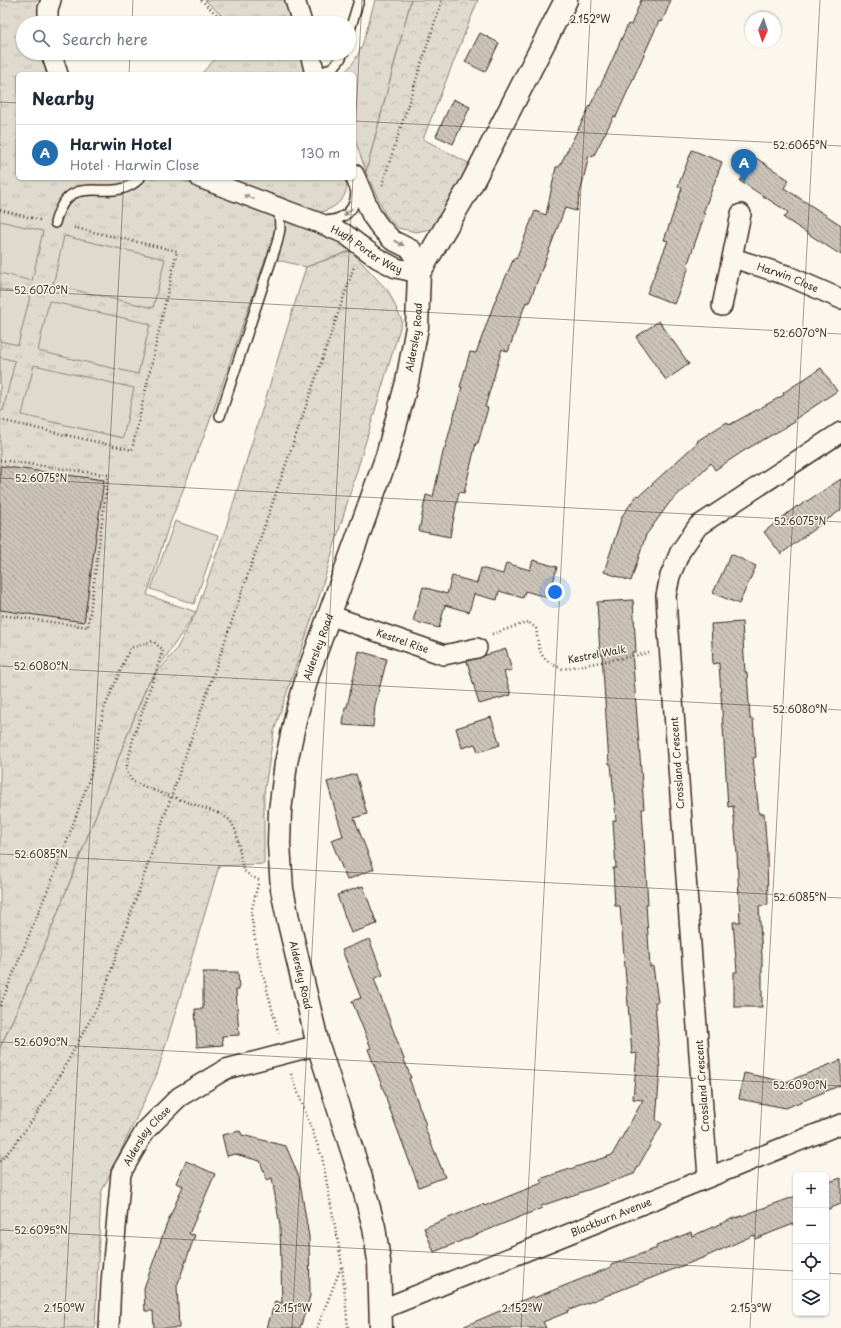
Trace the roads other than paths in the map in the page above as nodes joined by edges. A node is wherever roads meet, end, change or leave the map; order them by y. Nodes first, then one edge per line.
1 (51, 0) edge
2 (295, 0) edge
3 (359, 0) edge
4 (566, 0) edge
5 (48, 16) edge
6 (300, 16) edge
7 (354, 16) edge
8 (53, 60) edge
9 (312, 60) edge
10 (341, 60) edge
11 (57, 72) edge
12 (315, 72) edge
13 (323, 72) edge
14 (356, 179) edge
15 (137, 180) edge
16 (205, 180) edge
17 (355, 180) edge
18 (280, 209) junction
19 (741, 214) dead end
20 (317, 222) junction
21 (55, 223) road end
22 (733, 258) junction
23 (419, 273) junction
24 (841, 299) edge
25 (722, 306) dead end
26 (220, 416) dead end
27 (841, 432) edge
28 (329, 615) junction
29 (477, 648) road end
30 (318, 1045) junction
31 (841, 1124) edge
32 (708, 1177) junction
33 (380, 1319) edge
34 (109, 1328) edge

1 - 5 street
2 - 6 street
3 - 7 lane
4 - 23 street, Aldersley Road
8 - 11 street
9 - 12 street
10 - 13 lane
14 -> 23 street, Hugh Porter Way
15 - 21 lane
18 -> 16 street, Hugh Porter Way
17 -> 20 lane
18 - 20 street, Hugh Porter Way
18 - 26 lane
19 - 22 street
20 - 23 street, Hugh Porter Way
22 - 24 street, Harwin Close
22 - 25 street
23 - 28 street, Aldersley Road
27 - 32 street, Crossland Crescent
28 - 29 street, Kestrel Rise
28 - 30 street, Aldersley Road
30 - 33 street, Aldersley Road
30 - 34 street, Aldersley Close
31 - 32 street, Blackburn Avenue
32 - 33 street, Blackburn Avenue

